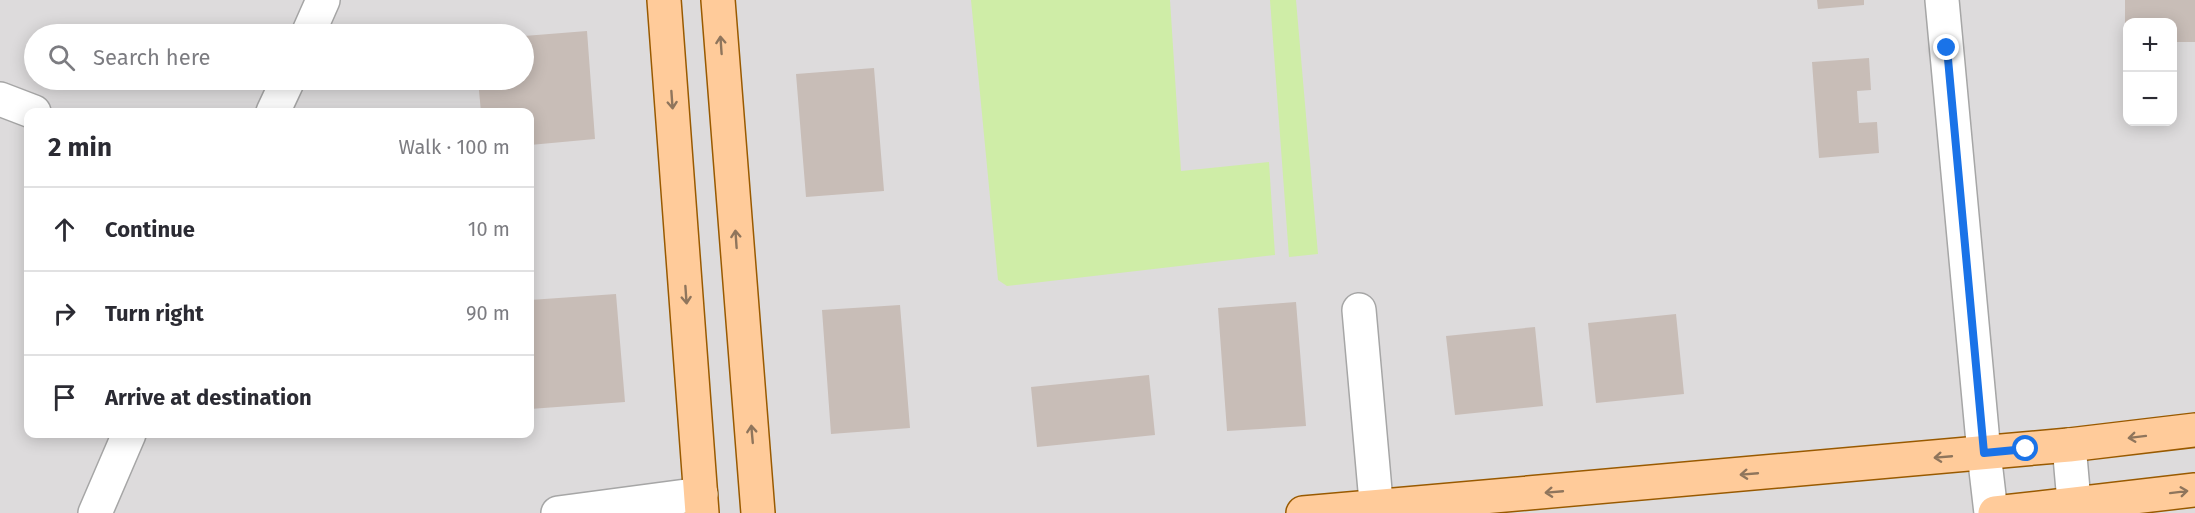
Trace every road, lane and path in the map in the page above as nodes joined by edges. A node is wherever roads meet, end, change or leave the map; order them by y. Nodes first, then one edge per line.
1 (323, 0) edge
2 (664, 0) edge
3 (717, 0) edge
4 (1942, 0) edge
5 (312, 24) edge
6 (283, 90) edge
7 (0, 99) edge
8 (24, 108) edge
9 (275, 108) edge
10 (1359, 310) dead end
11 (2195, 430) edge
12 (127, 438) edge
13 (2069, 445) junction
14 (1984, 453) junction
15 (755, 479) junction
16 (2195, 490) edge
17 (701, 504) edge
18 (2075, 508) edge
19 (1377, 510) edge
20 (95, 513) edge
21 (558, 513) edge
22 (758, 513) edge
23 (781, 513) edge
24 (1303, 513) edge
25 (1993, 513) edge

1 - 5 street
2 -> 17 main road
15 -> 3 main road
4 - 14 street
6 - 9 street
7 - 8 street
10 - 19 street
11 -> 13 main road
12 - 20 street
13 - 14 main road
13 - 18 street
14 -> 19 main road
14 - 25 street
15 - 22 main road
15 - 23 main road
18 -> 16 main road
17 - 21 street
18 - 25 main road
19 - 24 main road

